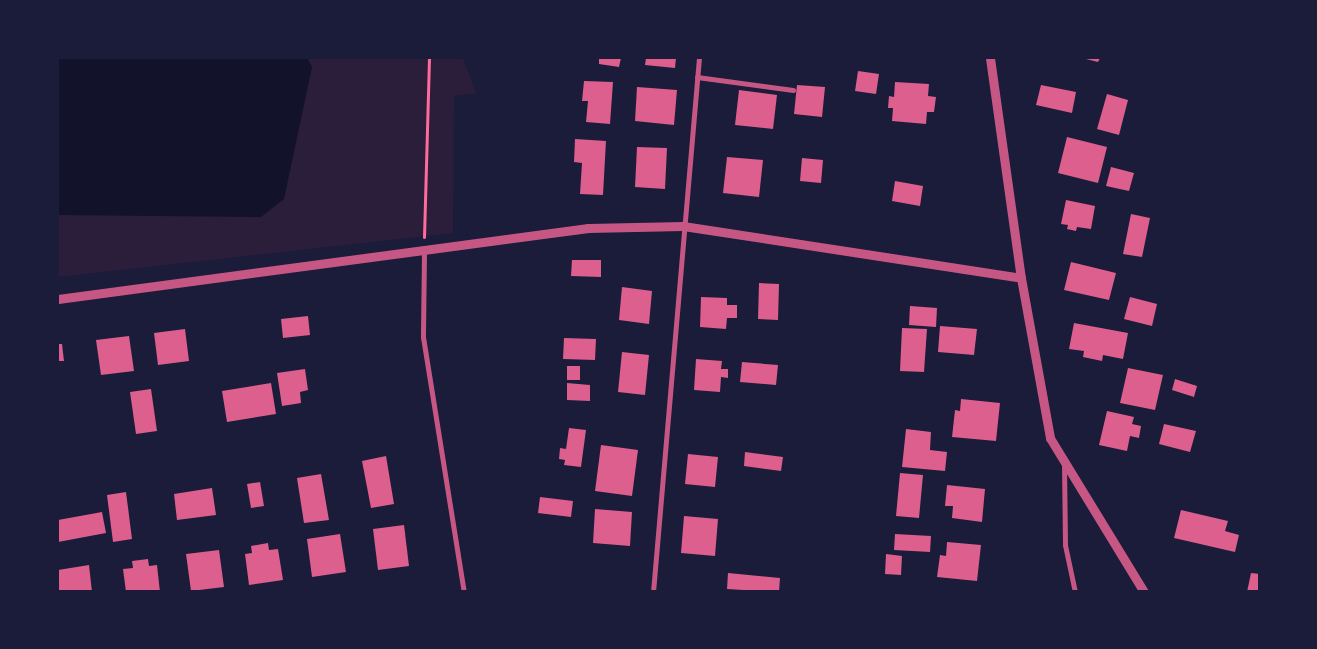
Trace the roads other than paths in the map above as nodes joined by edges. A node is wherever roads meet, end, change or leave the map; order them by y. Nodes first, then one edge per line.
1 (699, 58) edge
2 (990, 58) edge
3 (697, 77) junction
4 (793, 90) dead end
5 (683, 226) junction
6 (424, 252) junction
7 (1021, 278) junction
8 (58, 299) edge
9 (1064, 462) junction
10 (464, 592) edge
11 (653, 592) edge
12 (1074, 592) edge
13 (1144, 592) edge

1 - 3 street
2 - 7 street
3 - 4 street
3 - 5 street
5 - 6 street
5 - 7 street
5 - 11 street
6 - 8 street
6 - 10 street
7 - 9 street
9 - 12 street
9 - 13 street

